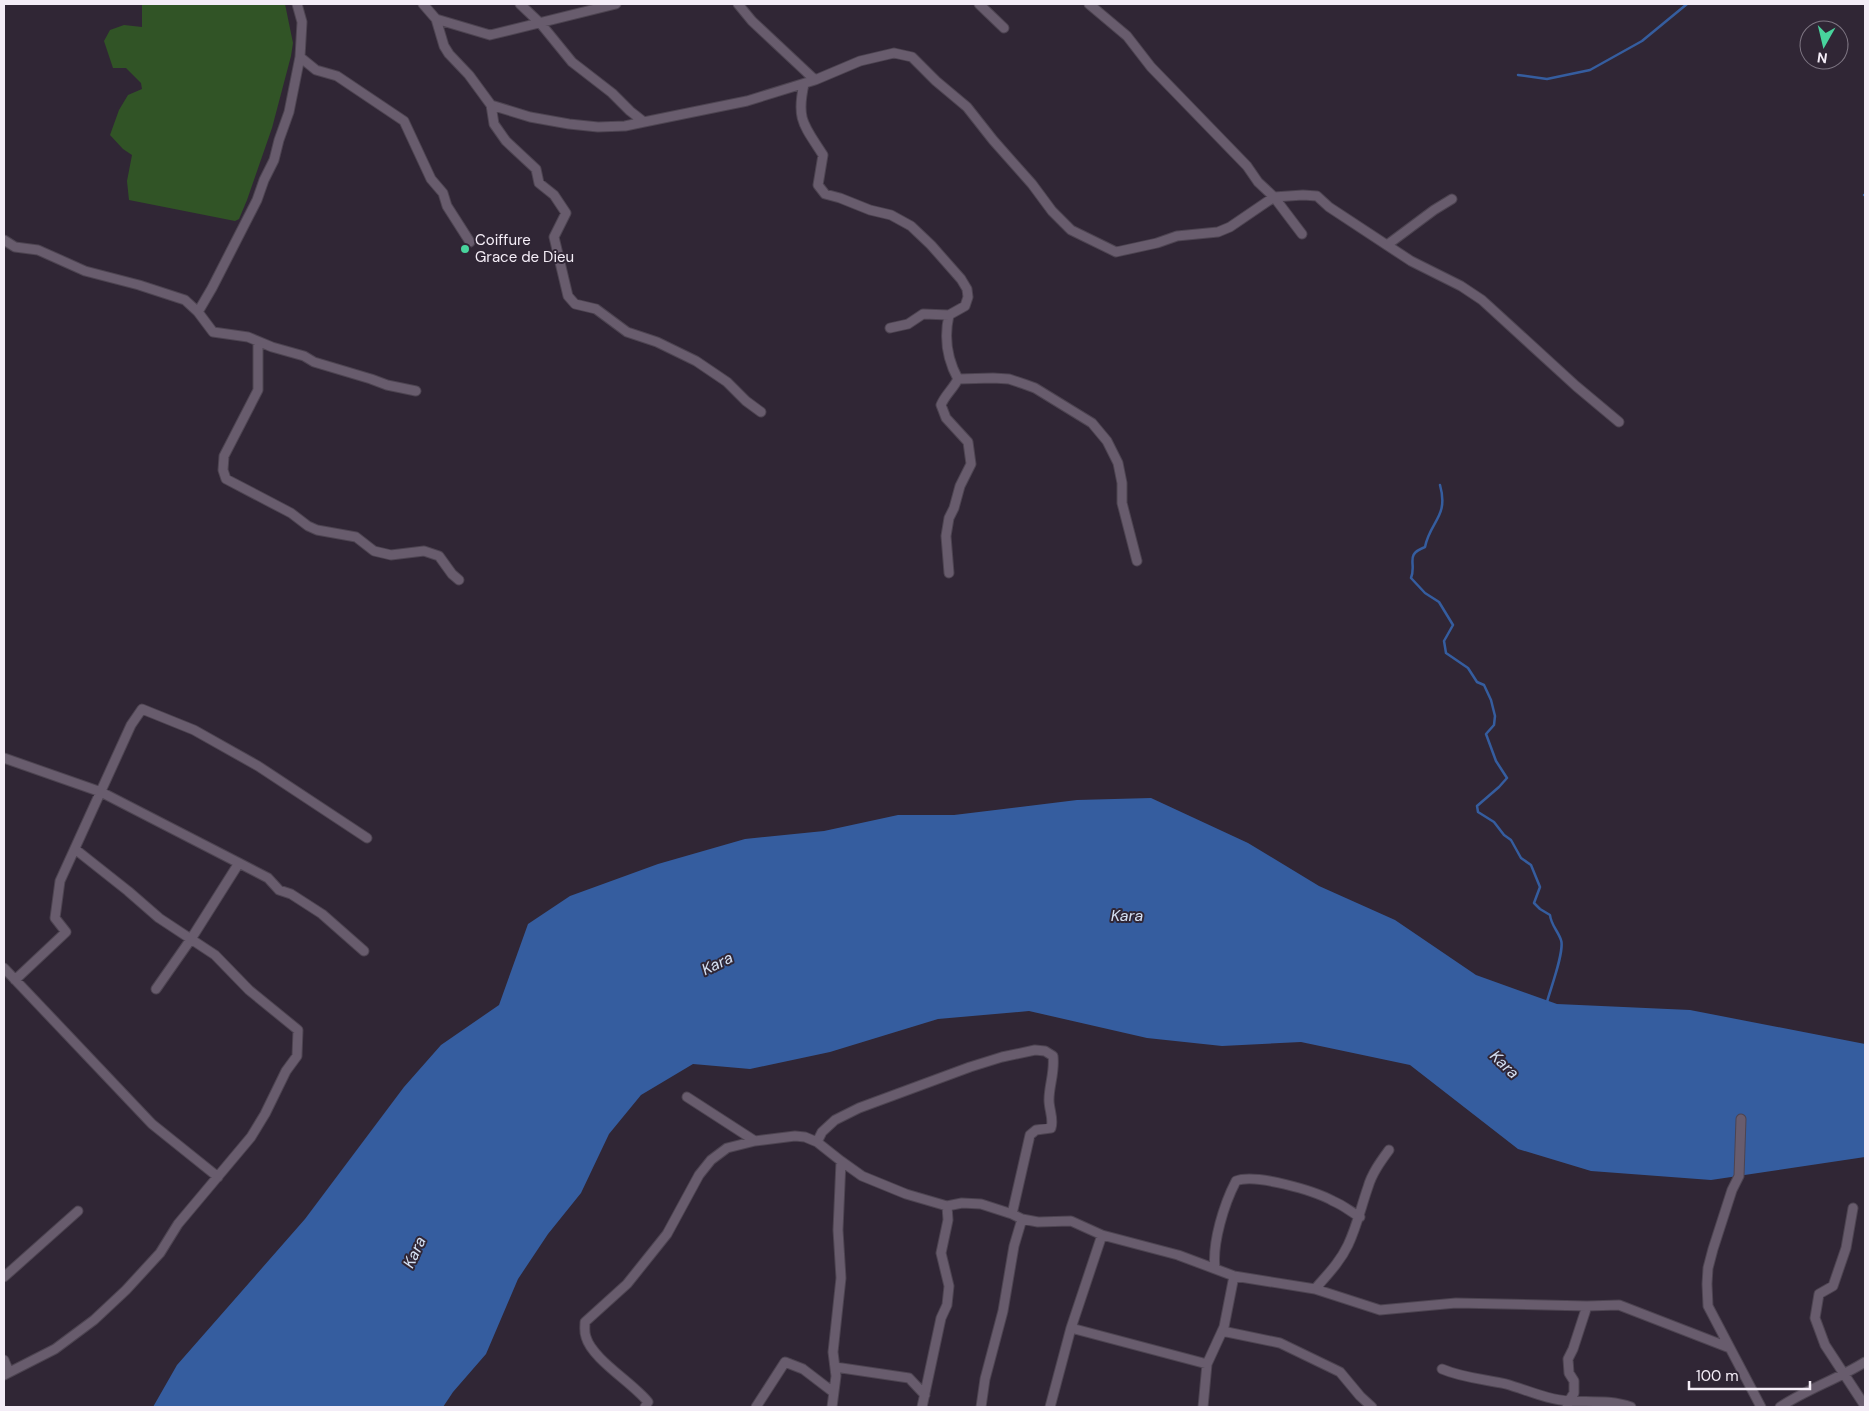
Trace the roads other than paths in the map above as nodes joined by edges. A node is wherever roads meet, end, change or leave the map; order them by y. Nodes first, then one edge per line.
1 (297, 4) edge
2 (423, 4) edge
3 (520, 4) edge
4 (616, 4) edge
5 (738, 4) edge
6 (979, 4) edge
7 (1089, 4) edge
8 (436, 19) junction
9 (541, 24) junction
10 (1004, 28) dead end
11 (300, 57) junction
12 (815, 80) junction
13 (804, 84) junction
14 (491, 105) junction
15 (644, 122) junction
16 (1274, 197) junction
17 (1452, 200) dead end
18 (1302, 234) dead end
19 (4, 240) edge
20 (470, 242) dead end
21 (1387, 245) junction
22 (198, 312) junction
23 (949, 315) junction
24 (890, 328) dead end
25 (258, 342) junction
26 (958, 379) junction
27 (416, 391) dead end
28 (761, 412) dead end
29 (1619, 422) dead end
30 (1137, 562) dead end
31 (949, 573) dead end
32 (459, 580) dead end
33 (4, 758) edge
34 (101, 792) junction
35 (367, 838) dead end
36 (75, 849) junction
37 (239, 863) junction
38 (192, 939) junction
39 (364, 951) dead end
40 (4, 968) edge
41 (15, 980) junction
42 (156, 989) dead end
43 (687, 1097) dead end
44 (1742, 1119) dead end
45 (755, 1141) junction
46 (816, 1142) junction
47 (1389, 1150) dead end
48 (841, 1162) junction
49 (218, 1177) junction
50 (947, 1206) junction
51 (1853, 1208) dead end
52 (78, 1211) dead end
53 (1012, 1214) junction
54 (1360, 1217) junction
55 (1022, 1219) junction
56 (1102, 1235) junction
57 (1215, 1268) junction
58 (1234, 1276) junction
59 (4, 1277) edge
60 (1315, 1289) junction
61 (1587, 1306) junction
62 (1071, 1328) junction
63 (1222, 1331) junction
64 (1730, 1348) junction
65 (4, 1360) edge
66 (1865, 1362) edge
67 (1207, 1364) junction
68 (835, 1367) junction
69 (1442, 1369) dead end
70 (6, 1373) edge
71 (1845, 1374) junction
72 (833, 1392) junction
73 (925, 1395) junction
74 (1568, 1404) edge
75 (1865, 1406) edge
76 (645, 1407) edge
77 (756, 1407) edge
78 (832, 1407) edge
79 (922, 1407) edge
80 (981, 1407) edge
81 (1050, 1407) edge
82 (1202, 1407) edge
83 (1372, 1407) edge
84 (1631, 1407) edge
85 (1761, 1407) edge
86 (1780, 1407) edge

1 - 11 street
2 - 8 street
3 - 9 street
4 - 9 street
5 - 12 street
6 - 10 street
7 - 16 street
8 - 9 street
8 - 14 street
9 - 15 street
11 - 20 street
11 - 22 street
12 - 13 street
12 - 16 street
13 - 15 street
13 - 23 street
14 - 15 street
14 - 28 street
16 - 18 street
16 - 21 street
17 - 21 street
19 - 22 street
21 - 29 street
22 - 25 street
23 - 24 street
23 - 26 street
25 - 27 street
25 - 32 street
26 - 30 street
26 - 31 street
33 - 34 street
34 - 35 street
34 - 36 street
34 - 37 street
36 - 38 street
36 - 41 street
37 - 38 street
37 - 39 street
38 - 42 street
38 - 49 street
40 - 41 street
41 - 49 street
43 - 45 street
44 - 64 street
45 - 46 street
45 - 76 street
46 - 48 street
46 - 53 street
47 - 54 street
48 - 50 street
48 - 68 street
49 - 70 street
50 - 53 street
50 - 73 street
51 - 71 street
52 - 59 street
53 - 55 street
54 - 57 street
54 - 60 street
55 - 56 street
55 - 80 street
56 - 57 street
56 - 62 street
57 - 58 street
58 - 60 street
58 - 63 street
60 - 61 street
61 - 64 street
61 - 74 street
62 - 67 street
62 - 81 street
63 - 67 street
63 - 83 street
64 - 85 street
65 - 70 street
66 - 71 street
67 - 82 street
68 - 72 street
68 - 73 street
69 - 74 street
71 - 75 street
71 - 86 street
72 - 77 street
72 - 78 street
73 - 79 street
74 - 84 street

